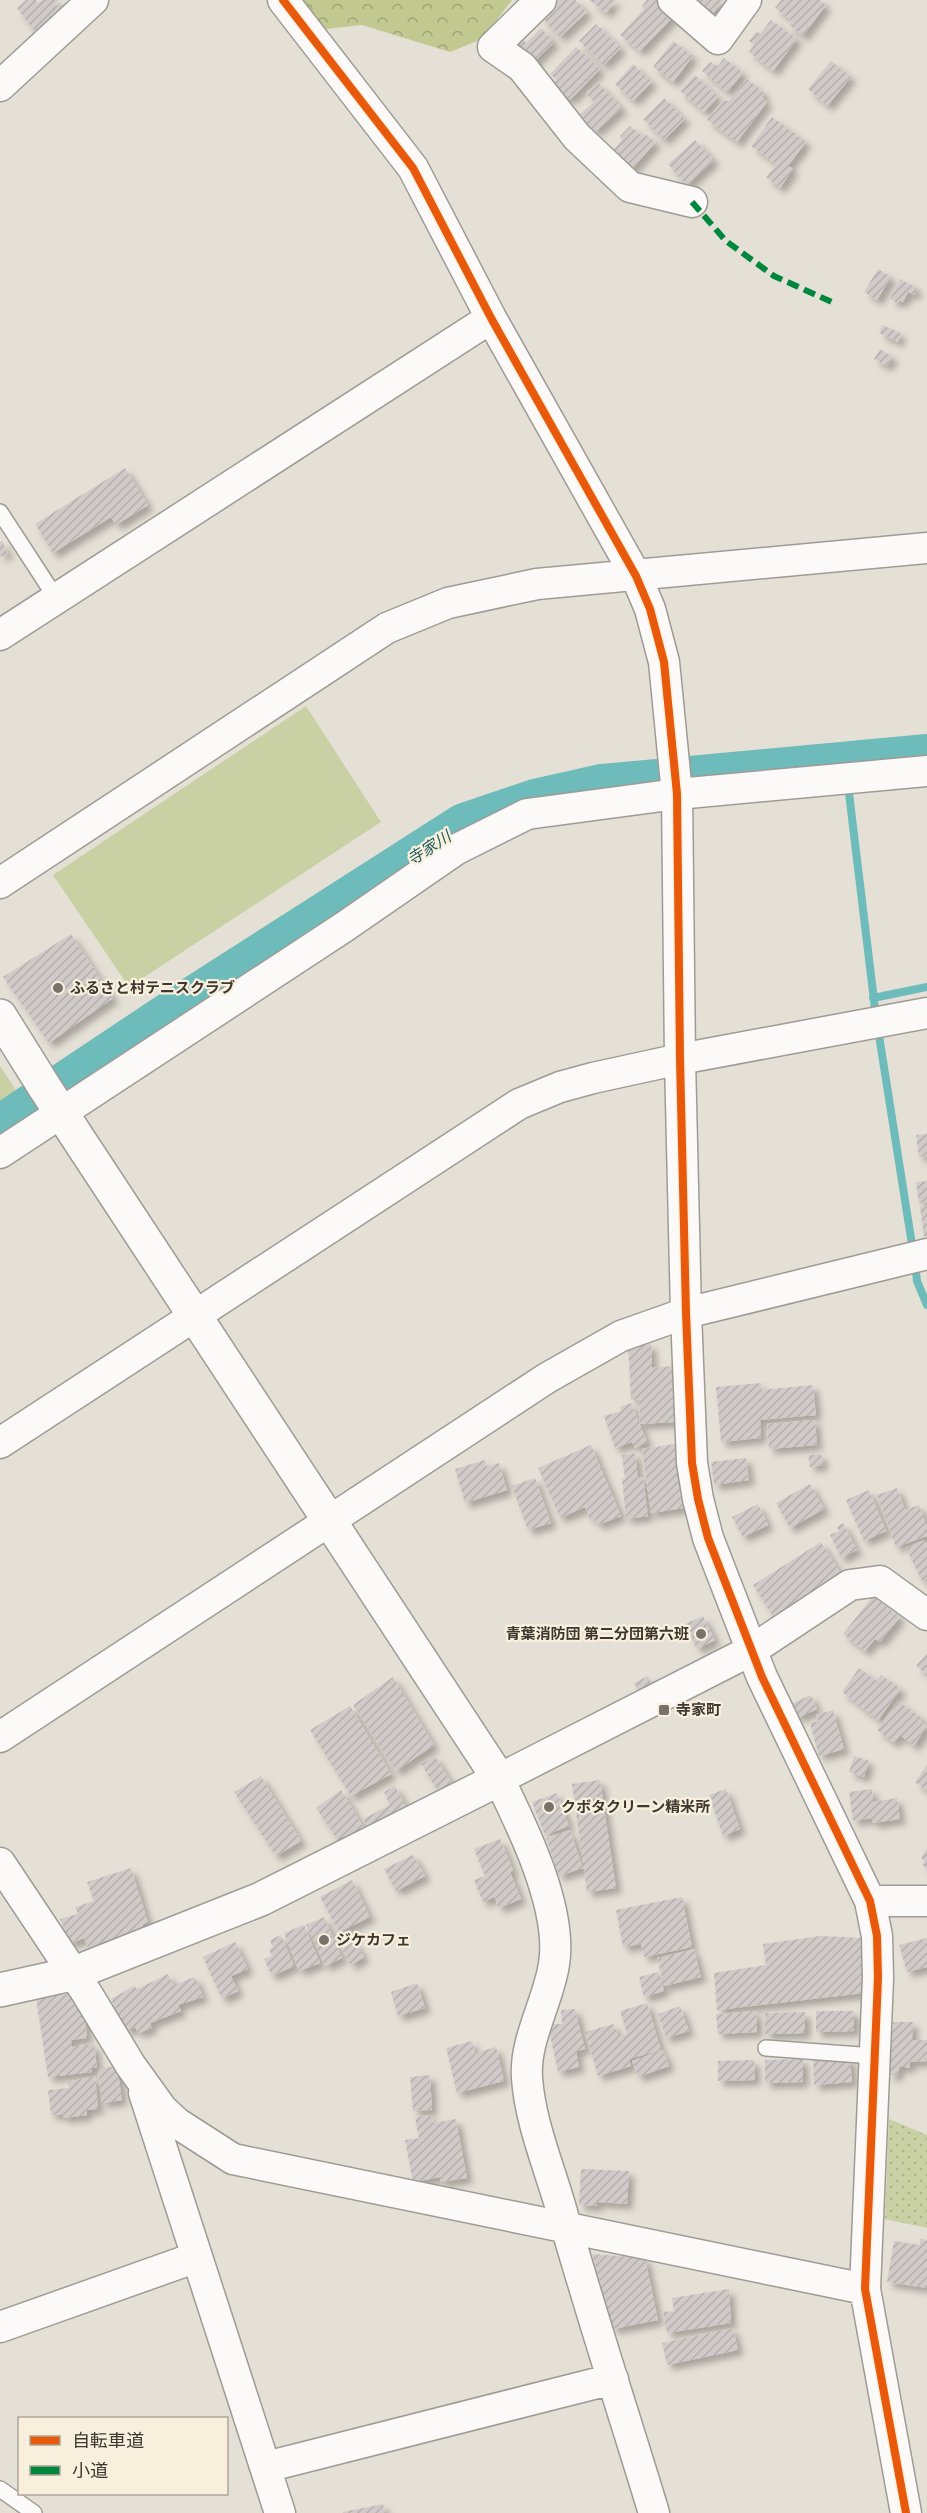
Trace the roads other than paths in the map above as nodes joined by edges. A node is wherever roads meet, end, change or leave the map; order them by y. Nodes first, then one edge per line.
1 (93, 0) edge
2 (282, 0) edge
3 (541, 0) edge
4 (673, 0) edge
5 (746, 0) edge
6 (0, 86) edge
7 (692, 202) dead end
8 (491, 318) junction
9 (0, 512) edge
10 (927, 548) edge
11 (636, 576) junction
12 (56, 598) junction
13 (0, 635) edge
14 (927, 771) edge
15 (676, 794) junction
16 (0, 883) edge
17 (927, 1013) edge
18 (0, 1016) edge
19 (680, 1059) junction
20 (54, 1101) junction
21 (0, 1153) edge
22 (927, 1254) edge
23 (686, 1313) junction
24 (195, 1315) junction
25 (0, 1443) edge
26 (329, 1522) junction
27 (927, 1615) edge
28 (752, 1650) junction
29 (0, 1737) edge
30 (499, 1779) junction
31 (0, 1863) edge
32 (870, 1901) junction
33 (927, 1901) edge
34 (72, 1974) junction
35 (0, 1990) edge
36 (766, 2048) dead end
37 (874, 2056) junction
38 (140, 2079) junction
39 (566, 2229) junction
40 (197, 2257) junction
41 (865, 2289) junction
42 (0, 2327) edge
43 (613, 2379) junction
44 (266, 2467) junction
45 (0, 2489) edge
46 (34, 2513) edge
47 (280, 2513) edge
48 (654, 2513) edge
49 (906, 2513) edge

1 - 6 street
2 - 8 street
3 - 7 street
4 - 5 street
8 - 11 street
8 - 12 street
9 - 12 lane
10 - 11 street
11 - 15 street
11 - 16 street
12 - 13 street
14 - 15 street
15 - 19 street
15 - 20 street
17 - 19 street
18 - 20 street
19 - 23 street
19 - 24 street
20 - 21 street
20 - 24 street
22 - 23 street
23 - 26 street
23 - 28 street
24 - 25 street
24 - 26 street
26 - 29 street
26 - 30 street
27 - 28 street
28 - 30 street
28 - 32 street
30 - 34 street
30 - 39 street
31 - 34 street
32 - 33 street
32 - 37 street
34 - 35 street
34 - 38 street
36 - 37 lane
37 - 41 street
38 - 39 street
38 - 40 street
39 - 41 street
39 - 43 street
40 - 42 street
40 - 44 street
41 - 49 street
43 - 44 street
43 - 48 street
44 - 47 street
45 - 46 lane

